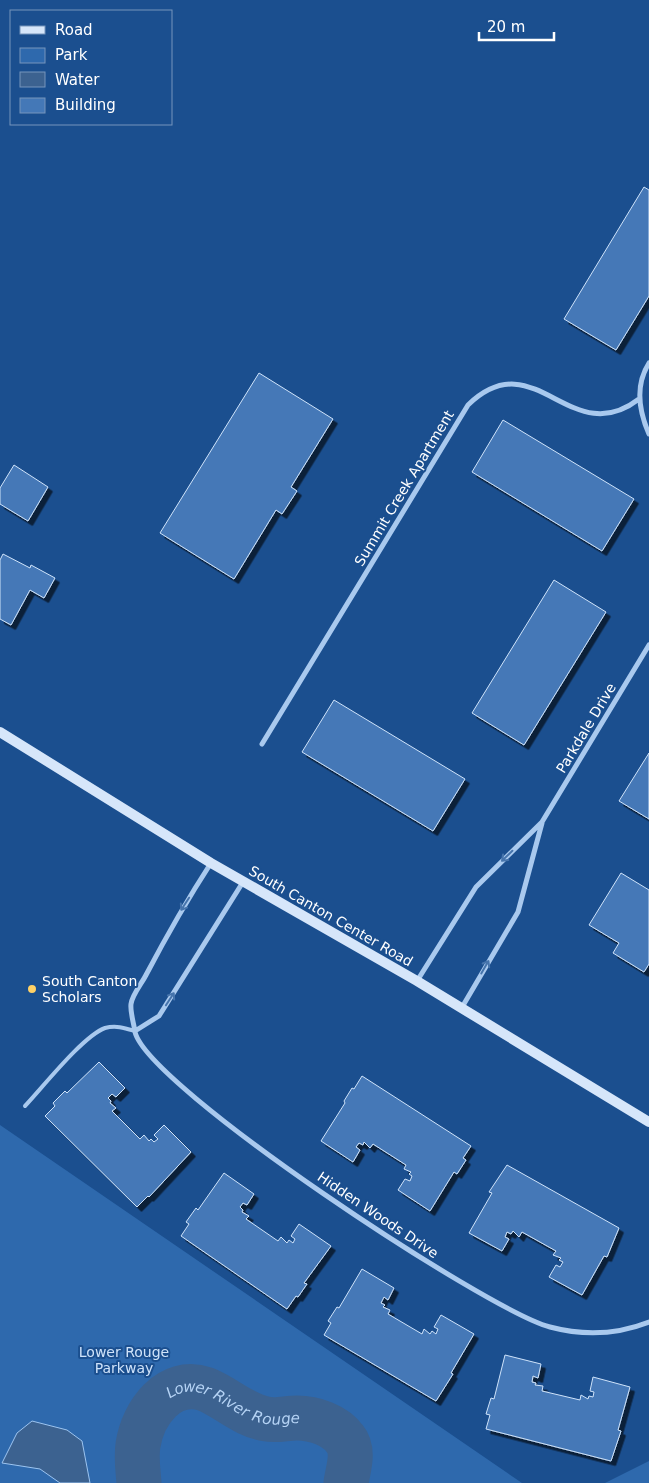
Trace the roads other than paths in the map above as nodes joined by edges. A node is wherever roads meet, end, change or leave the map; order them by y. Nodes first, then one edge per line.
1 (649, 363) edge
2 (639, 399) junction
3 (649, 434) edge
4 (649, 645) edge
5 (0, 732) edge
6 (262, 744) dead end
7 (542, 822) junction
8 (211, 863) junction
9 (243, 882) junction
10 (417, 981) junction
11 (461, 1009) junction
12 (135, 1032) junction
13 (25, 1106) dead end
14 (649, 1122) edge
15 (649, 1322) edge

1 - 2 street
2 - 3 street
2 - 6 street, Summit Creek Apartment
4 - 7 street, Parkdale Drive
5 - 8 main road, South Canton Center Road
7 -> 10 street, Parkdale Drive
11 -> 7 street, Parkdale Drive
8 - 9 main road, South Canton Center Road
8 -> 12 street, Hidden Woods Drive
9 - 10 main road, South Canton Center Road
12 -> 9 street
10 - 11 main road, South Canton Center Road
11 - 14 main road, South Canton Center Road
12 - 13 lane
12 - 15 street, Hidden Woods Drive

